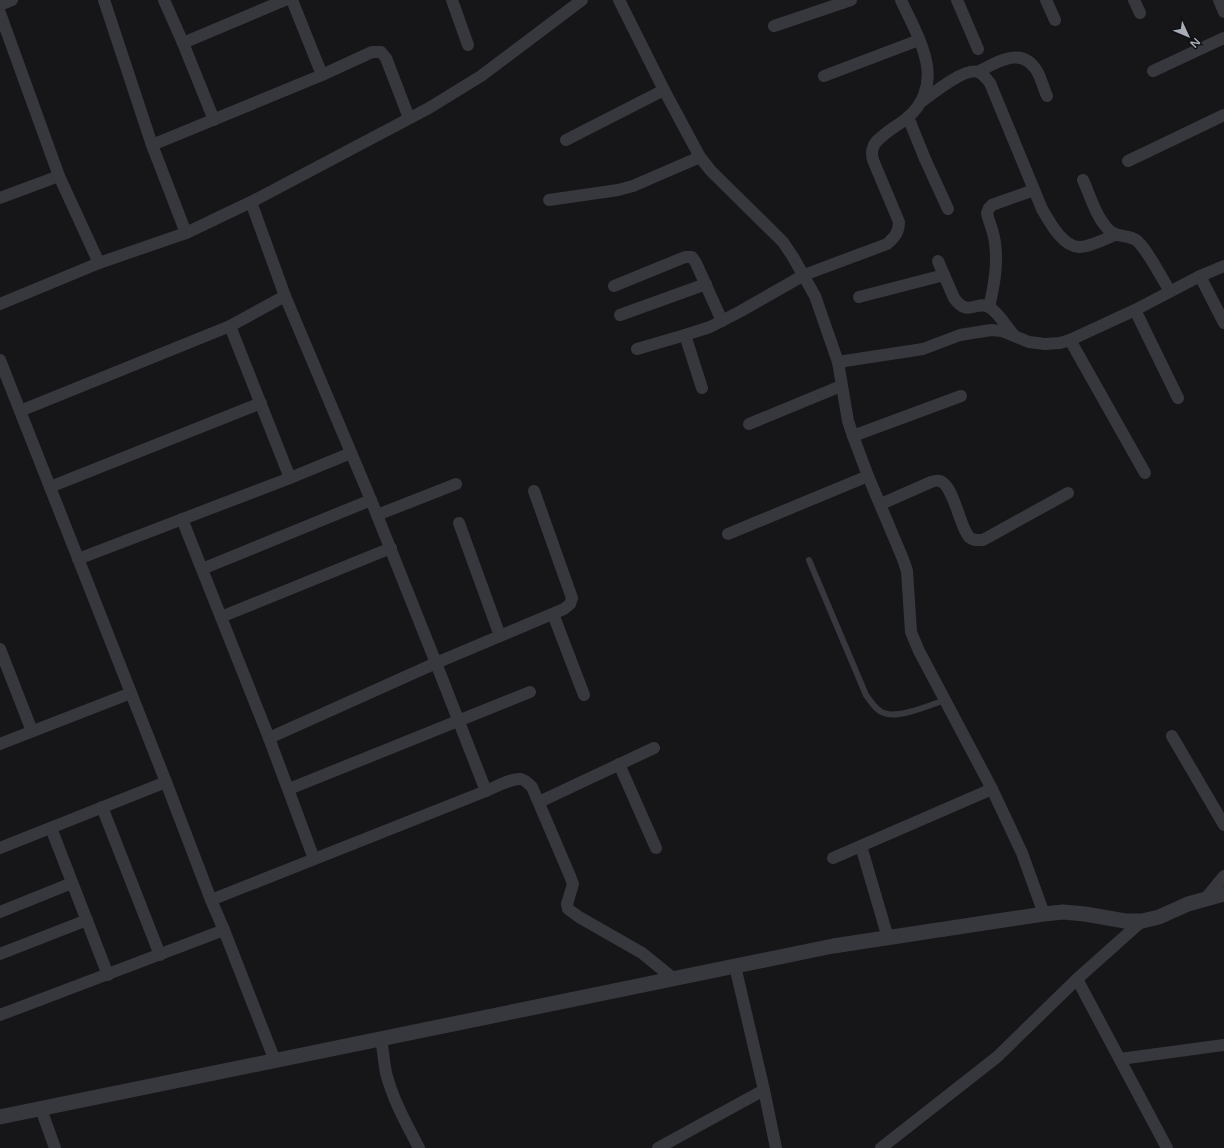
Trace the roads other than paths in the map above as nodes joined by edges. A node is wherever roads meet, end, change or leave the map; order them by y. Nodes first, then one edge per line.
1 (12, 0) edge
2 (104, 0) edge
3 (164, 0) edge
4 (285, 0) edge
5 (292, 0) edge
6 (452, 0) edge
7 (582, 0) edge
8 (619, 0) edge
9 (851, 0) edge
10 (901, 0) edge
11 (958, 0) edge
12 (1046, 0) edge
13 (1134, 0) edge
14 (1219, 0) edge
15 (0, 5) edge
16 (1224, 12) edge
17 (0, 13) edge
18 (1140, 13) dead end
19 (1055, 20) dead end
20 (774, 26) dead end
21 (1224, 38) edge
22 (919, 40) junction
23 (183, 44) junction
24 (468, 45) dead end
25 (978, 49) dead end
26 (1153, 71) dead end
27 (978, 72) junction
28 (322, 75) junction
29 (824, 76) dead end
30 (664, 90) junction
31 (1047, 96) dead end
32 (921, 102) junction
33 (1224, 115) edge
34 (908, 117) junction
35 (409, 118) junction
36 (214, 120) junction
37 (566, 140) dead end
38 (152, 145) junction
39 (700, 157) junction
40 (1128, 161) dead end
41 (59, 176) junction
42 (1083, 180) dead end
43 (1034, 190) junction
44 (0, 198) edge
45 (549, 200) dead end
46 (251, 202) junction
47 (948, 209) dead end
48 (186, 233) junction
49 (1115, 235) junction
50 (938, 261) dead end
51 (99, 263) junction
52 (1224, 266) edge
53 (804, 275) junction
54 (944, 275) junction
55 (1200, 276) junction
56 (706, 284) junction
57 (614, 286) dead end
58 (1170, 292) junction
59 (285, 296) junction
60 (859, 298) dead end
61 (0, 304) edge
62 (989, 307) junction
63 (1136, 310) junction
64 (620, 315) dead end
65 (722, 321) junction
66 (1224, 323) edge
67 (230, 326) junction
68 (685, 335) junction
69 (1014, 335) junction
70 (1070, 340) junction
71 (637, 349) dead end
72 (0, 360) edge
73 (838, 362) junction
74 (841, 386) junction
75 (702, 388) dead end
76 (961, 396) dead end
77 (1178, 398) dead end
78 (260, 403) junction
79 (20, 411) junction
80 (749, 424) dead end
81 (853, 436) junction
82 (352, 453) junction
83 (1145, 472) dead end
84 (868, 476) junction
85 (290, 478) junction
86 (456, 484) dead end
87 (50, 487) junction
88 (534, 491) dead end
89 (1068, 493) dead end
90 (371, 500) junction
91 (881, 504) junction
92 (377, 515) junction
93 (182, 519) junction
94 (459, 523) dead end
95 (728, 534) dead end
96 (391, 548) junction
97 (78, 559) junction
98 (809, 560) dead end
99 (202, 569) junction
100 (553, 614) junction
101 (221, 618) junction
102 (500, 636) junction
103 (0, 649) edge
104 (436, 663) junction
105 (131, 692) junction
106 (530, 692) dead end
107 (584, 695) dead end
108 (945, 700) junction
109 (458, 721) junction
110 (32, 731) junction
111 (1172, 736) dead end
112 (270, 738) junction
113 (0, 744) edge
114 (654, 748) dead end
115 (619, 764) junction
116 (166, 782) junction
117 (289, 789) junction
118 (992, 790) junction
119 (486, 791) junction
120 (539, 802) junction
121 (102, 807) junction
122 (1224, 825) edge
123 (51, 828) junction
124 (860, 846) junction
125 (0, 848) edge
126 (656, 848) dead end
127 (833, 858) dead end
128 (314, 859) junction
129 (1224, 876) edge
130 (72, 883) junction
131 (1224, 894) edge
132 (1205, 899) junction
133 (211, 900) junction
134 (0, 912) edge
135 (1044, 914) junction
136 (87, 920) junction
137 (1142, 921) junction
138 (224, 930) junction
139 (888, 938) junction
140 (0, 954) edge
141 (160, 955) junction
142 (735, 966) junction
143 (108, 975) junction
144 (674, 979) junction
145 (1077, 979) junction
146 (0, 1016) edge
147 (381, 1039) junction
148 (1224, 1045) edge
149 (1120, 1059) junction
150 (275, 1061) junction
151 (764, 1090) junction
152 (41, 1109) junction
153 (0, 1117) edge
154 (56, 1148) edge
155 (418, 1148) edge
156 (658, 1148) edge
157 (776, 1148) edge
158 (881, 1148) edge
159 (1167, 1148) edge

1 - 15 street
2 - 38 street
3 - 23 street
4 - 23 street
5 - 28 street
6 - 24 street
7 - 35 street
8 - 30 street
9 - 20 street
10 - 22 street
11 - 25 street
12 - 19 street
13 - 18 street
14 - 16 street
17 - 41 street
21 - 26 street
22 - 29 street
22 - 32 street
23 - 36 street
27 - 31 street
27 - 32 street
27 - 43 street
28 - 35 street
28 - 36 street
30 - 37 street
30 - 39 street
32 - 34 street
33 - 40 street
34 - 47 street
34 - 53 street
35 - 46 street
36 - 38 street
38 - 48 street
39 - 45 street
39 - 53 street
41 - 44 street
41 - 51 street
42 - 49 street
43 - 49 street
43 - 62 street
46 - 48 street
46 - 59 street
48 - 51 street
49 - 58 street
50 - 54 street
51 - 61 street
52 - 55 street
53 - 65 street
53 - 73 street
54 - 60 street
54 - 62 street
55 - 58 street
55 - 66 street
56 - 57 street
56 - 64 street
56 - 65 street
58 - 63 street
59 - 67 street
59 - 82 street
62 - 69 street
63 - 70 street
63 - 77 street
65 - 68 street
67 - 78 street
67 - 79 street
68 - 71 street
68 - 75 street
69 - 70 street
69 - 73 street
70 - 83 street
72 - 79 street
73 - 74 street
74 - 80 street
74 - 81 street
76 - 81 street
78 - 85 street
78 - 87 street
79 - 87 street
81 - 84 street
82 - 85 street
82 - 90 street
84 - 91 street
84 - 95 street
85 - 93 street
86 - 92 street
87 - 97 street
88 - 100 street
89 - 91 street
90 - 92 street
90 - 99 street
91 - 108 street
92 - 96 street
93 - 97 street
93 - 99 street
94 - 102 street
96 - 101 street
96 - 104 street
97 - 105 street
98 - 108 lane
99 - 101 street
100 - 102 street
100 - 107 street
101 - 112 street
102 - 104 street
103 - 110 street
104 - 109 street
104 - 112 street
105 - 110 street
105 - 116 street
106 - 109 street
108 - 118 street
109 - 117 street
109 - 119 street
110 - 113 street
111 - 122 street
112 - 117 street
114 - 115 street
115 - 120 street
115 - 126 street
116 - 121 street
116 - 133 street
117 - 128 street
118 - 124 street
118 - 135 street
119 - 120 street
119 - 128 street
120 - 144 street
121 - 123 street
121 - 141 street
123 - 125 street
123 - 130 street
124 - 127 street
124 - 139 street
128 - 133 street
129 - 132 street
130 - 134 street
130 - 136 street
131 - 132 street
132 - 137 street
133 - 138 street
135 - 137 street
135 - 139 street
136 - 140 street
136 - 143 street
137 - 145 street
138 - 141 street
138 - 150 street
139 - 142 street
141 - 143 street
142 - 144 street
142 - 151 street
143 - 146 street
144 - 147 street
145 - 149 street
145 - 158 street
147 - 150 street
147 - 155 street
148 - 149 street
149 - 159 street
150 - 152 street
151 - 156 street
151 - 157 street
152 - 153 street
152 - 154 street

